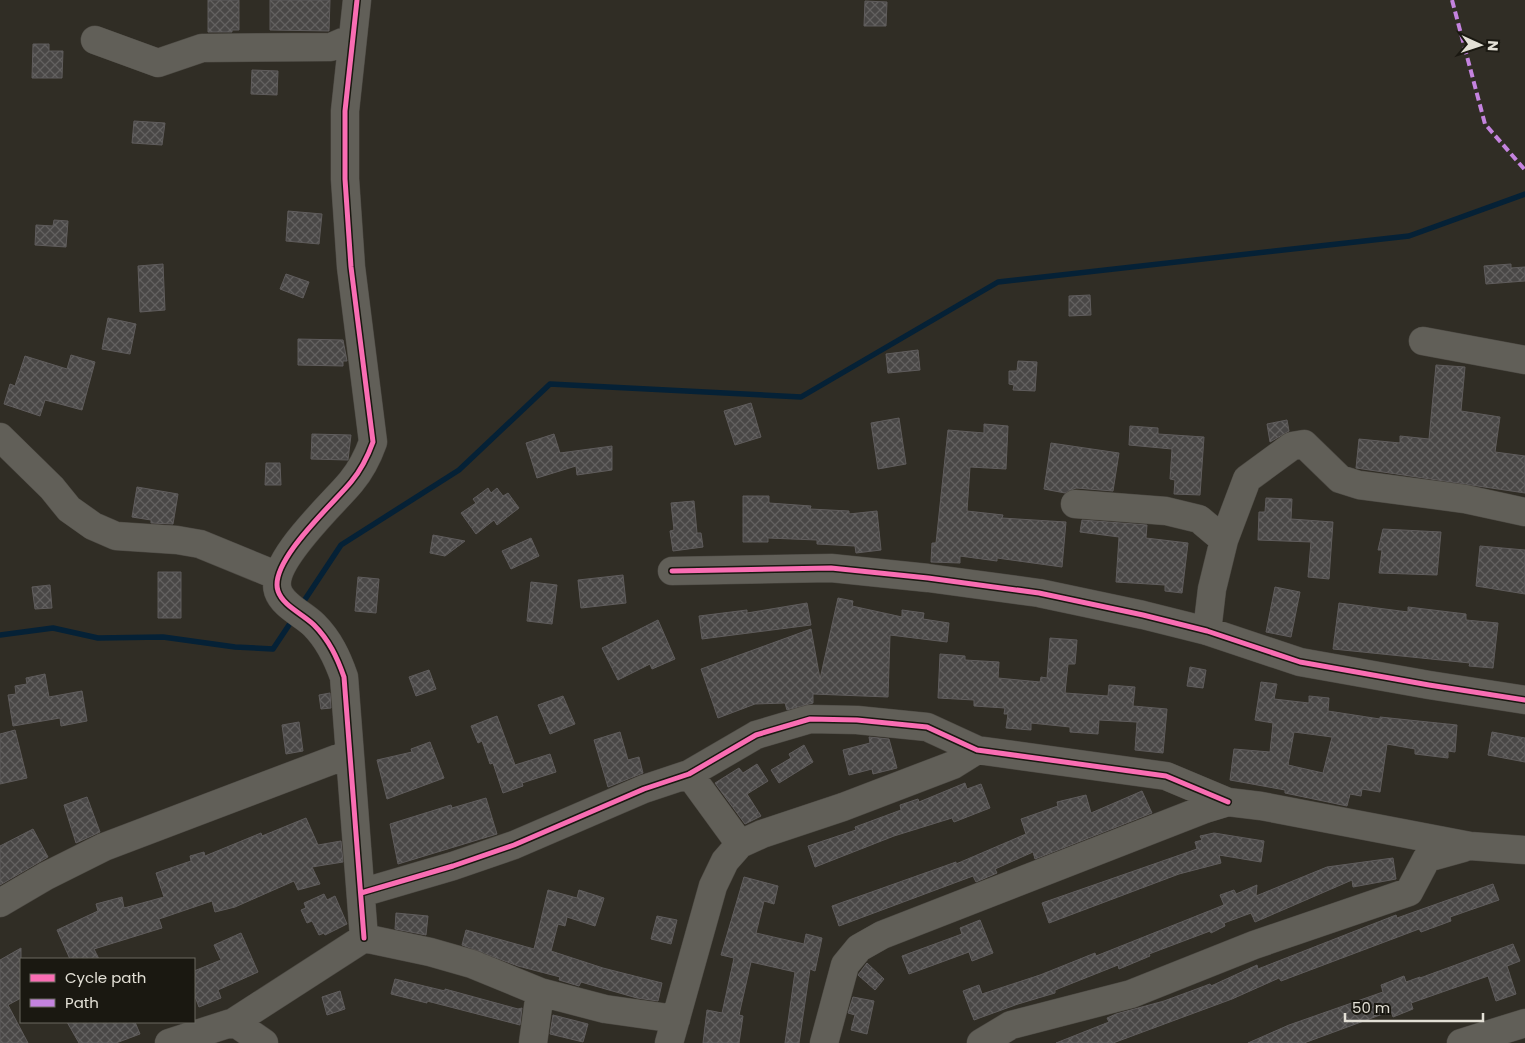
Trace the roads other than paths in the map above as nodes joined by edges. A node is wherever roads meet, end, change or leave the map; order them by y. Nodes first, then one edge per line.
1 (357, 0) edge
2 (352, 38) junction
3 (95, 40) dead end
4 (1423, 341) dead end
5 (1525, 360) edge
6 (0, 437) edge
7 (1075, 504) dead end
8 (1525, 512) edge
9 (1224, 540) junction
10 (672, 571) dead end
11 (278, 576) junction
12 (1207, 631) junction
13 (1525, 700) edge
14 (977, 750) junction
15 (349, 754) junction
16 (689, 774) junction
17 (1228, 802) junction
18 (740, 844) junction
19 (1470, 846) junction
20 (1525, 850) edge
21 (361, 893) junction
22 (0, 903) edge
23 (364, 938) junction
24 (540, 992) junction
25 (234, 1022) junction
26 (1525, 1023) edge
27 (673, 1031) edge
28 (169, 1043) edge
29 (264, 1043) edge
30 (533, 1043) edge
31 (824, 1043) edge
32 (982, 1043) edge
33 (1461, 1043) edge

1 - 2 street
2 - 3 street
2 - 11 street
4 - 5 street
6 - 11 street
7 - 9 street
8 - 9 street
9 - 12 street
10 - 12 street
11 - 15 street
12 - 13 street
14 - 16 street
14 - 17 street
14 - 18 street
15 - 21 street
15 - 22 street
16 - 18 street
16 - 21 street
17 - 19 street
17 - 31 street
18 - 27 street
19 - 20 street
19 - 32 street
21 - 23 street
23 - 24 street
23 - 25 street
24 - 27 street
24 - 30 street
25 - 28 street
25 - 29 street
26 - 33 street

